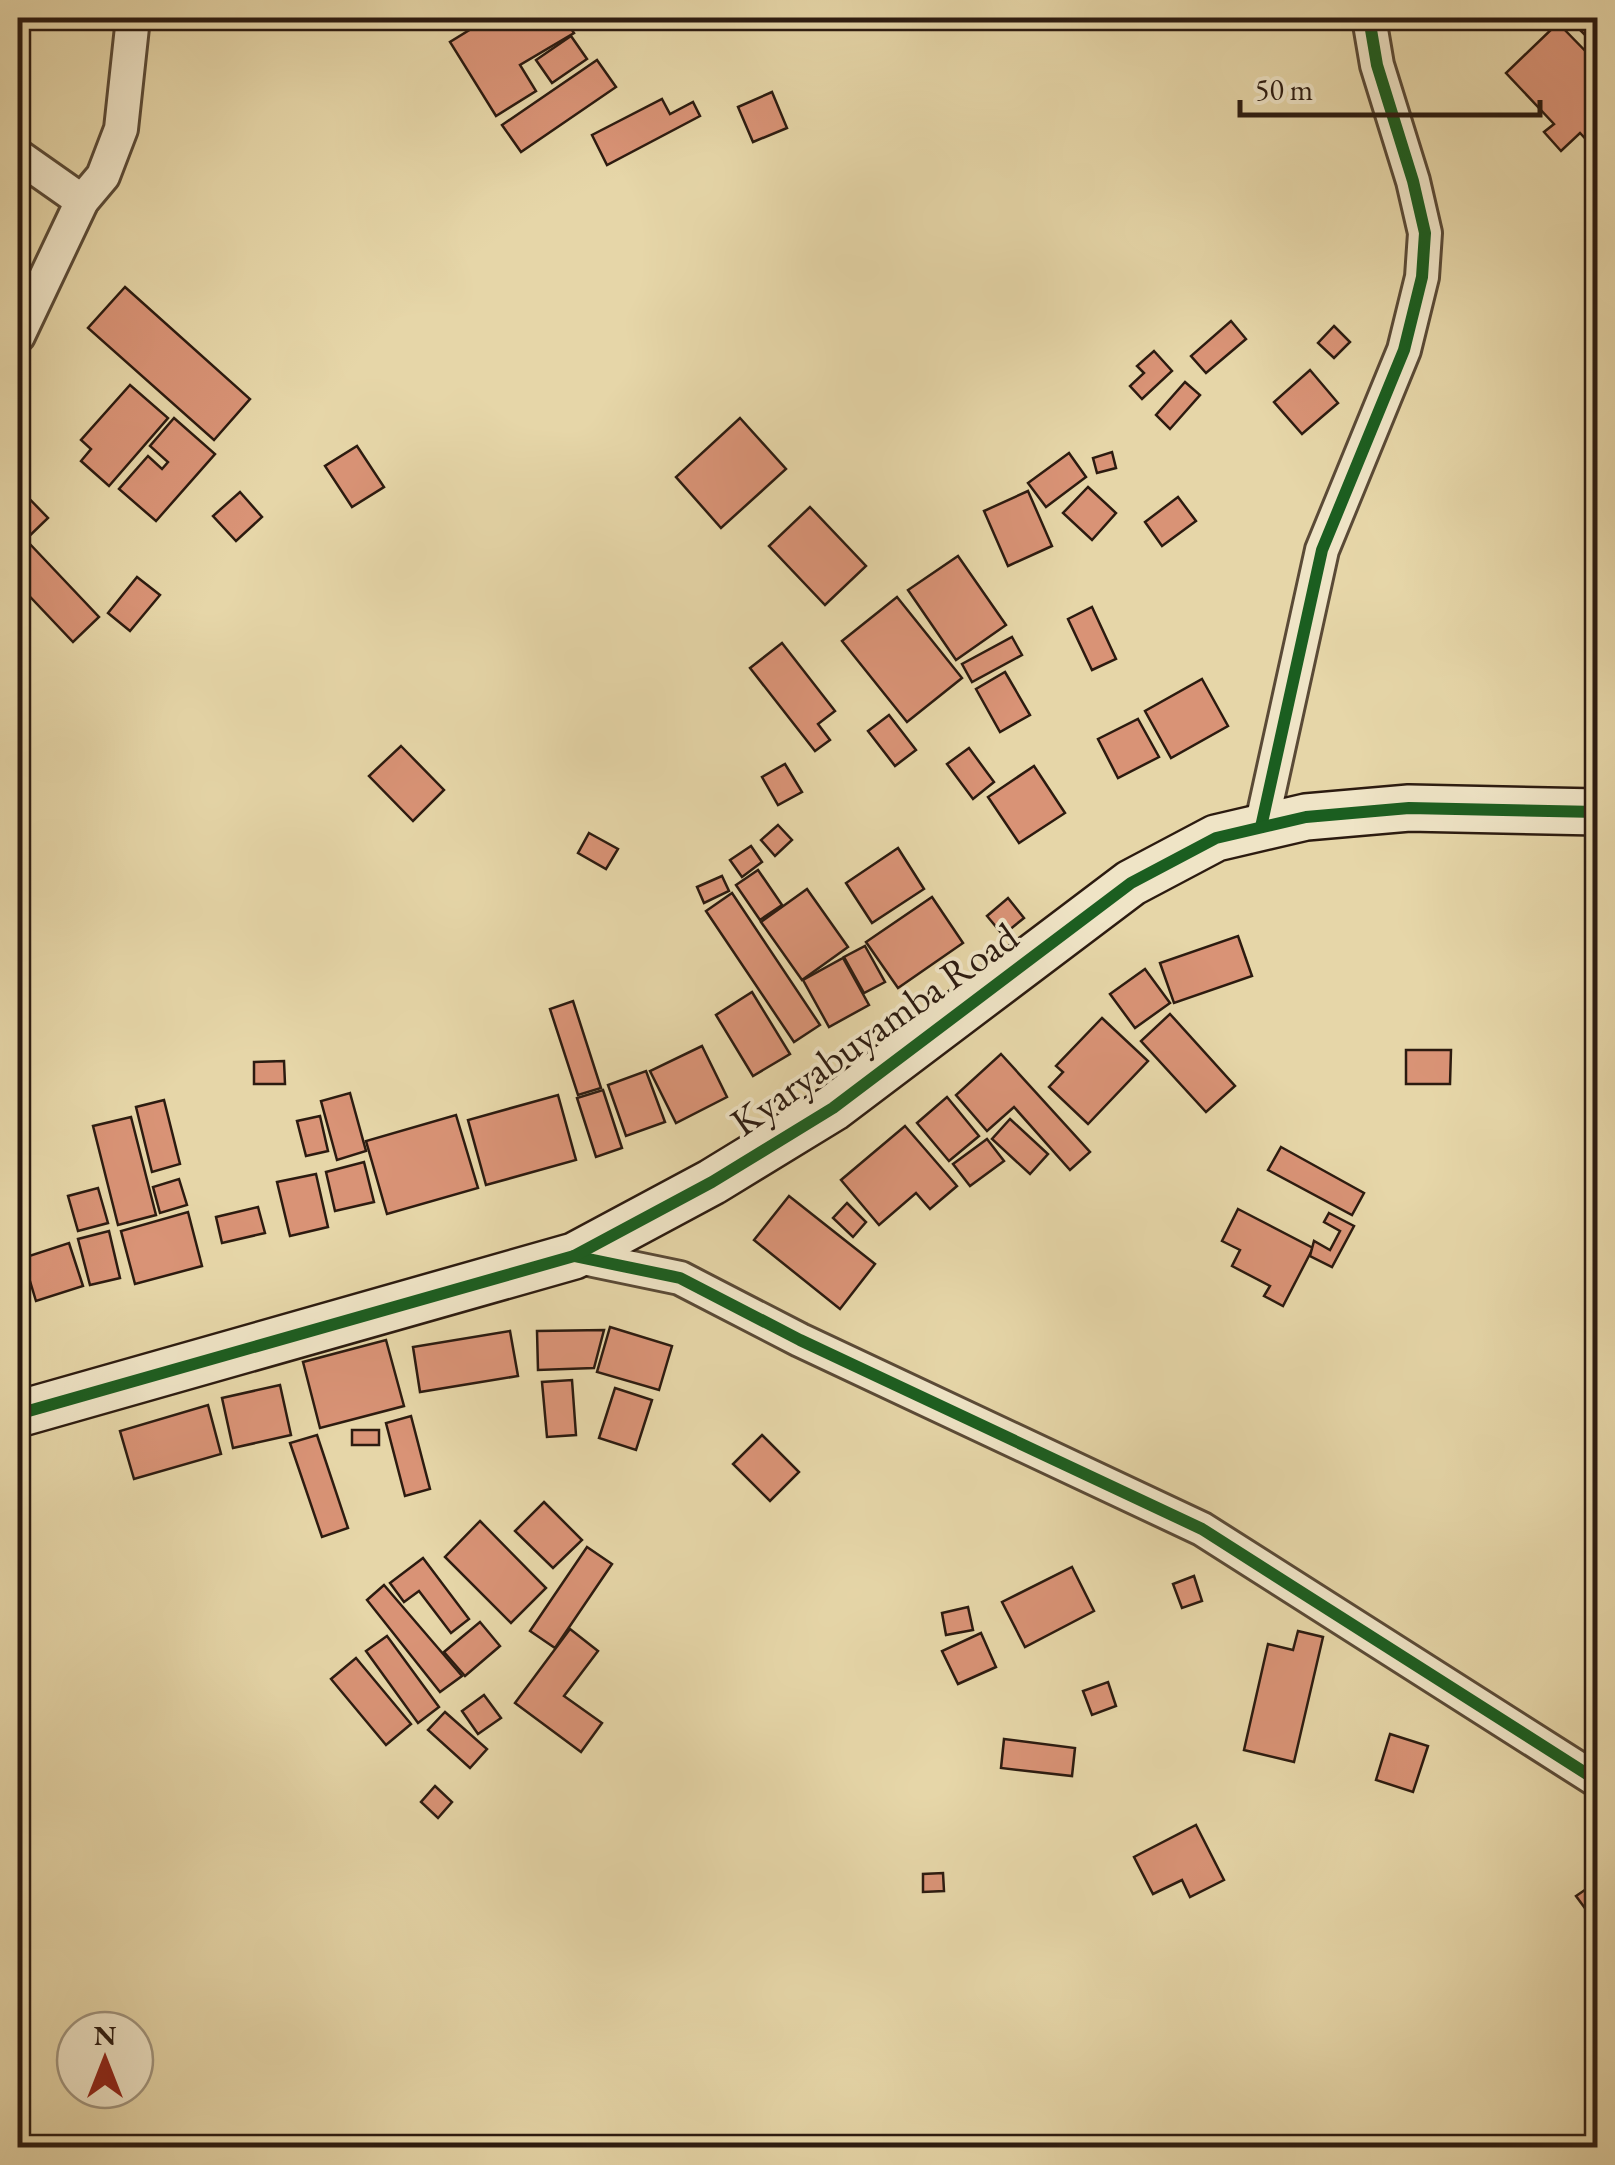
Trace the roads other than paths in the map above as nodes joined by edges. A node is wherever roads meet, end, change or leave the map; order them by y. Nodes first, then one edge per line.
1 (133, 18) edge
2 (1369, 18) edge
3 (18, 156) edge
4 (82, 200) junction
5 (18, 336) edge
6 (1598, 812) edge
7 (1261, 827) junction
8 (574, 1256) junction
9 (18, 1414) edge
10 (1598, 1781) edge

1 - 4 street
2 - 7 street
3 - 4 street
4 - 5 street
6 - 7 street, Kyaryabuyamba Road
7 - 8 street, Kyaryabuyamba Road
8 - 9 street, Kyaryabuyamba Road
8 - 10 street

